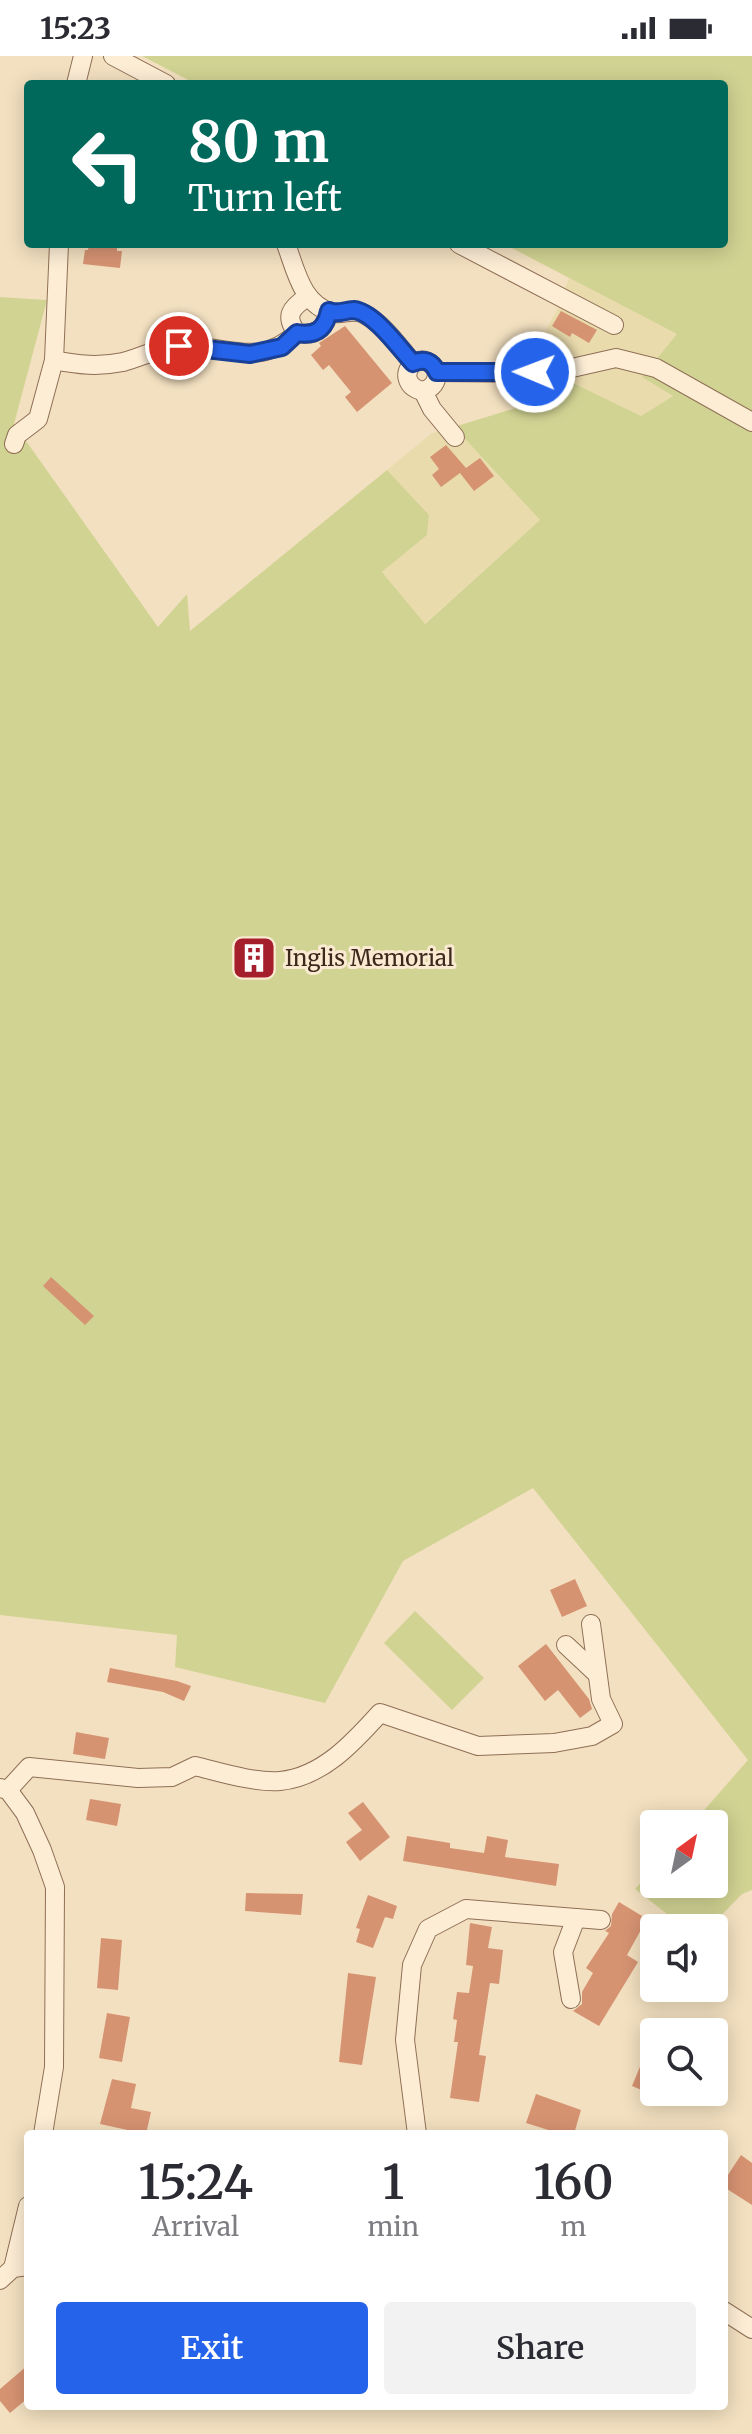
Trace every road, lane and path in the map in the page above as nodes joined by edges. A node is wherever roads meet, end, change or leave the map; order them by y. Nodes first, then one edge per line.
1 (83, 56) edge
2 (113, 56) edge
3 (77, 80) edge
4 (158, 80) edge
5 (59, 248) edge
6 (288, 248) edge
7 (467, 248) edge
8 (307, 297) junction
9 (329, 311) junction
10 (614, 325) dead end
11 (297, 333) junction
12 (54, 360) junction
13 (413, 363) junction
14 (437, 372) junction
15 (423, 391) junction
16 (752, 422) edge
17 (455, 437) dead end
18 (14, 444) dead end
19 (591, 1624) dead end
20 (566, 1645) dead end
21 (597, 1674) junction
22 (4, 1789) edge
23 (576, 1918) junction
24 (601, 1920) dead end
25 (571, 1999) dead end
26 (44, 2130) edge
27 (416, 2130) edge
28 (24, 2225) edge
29 (14, 2272) edge
30 (728, 2314) edge
31 (752, 2329) edge

1 - 3 street
2 - 4 street
5 - 12 street
6 - 8 street
7 - 10 street
8 - 9 street
8 - 11 street
9 - 11 street
9 - 13 street
11 - 12 street
12 - 18 street
13 - 14 street
13 - 15 street
14 - 15 street
14 - 16 street
15 - 17 street
19 - 21 street
20 - 21 street
21 - 22 street
22 - 26 street
23 - 24 street
23 - 25 street
23 - 27 street
28 - 29 street
30 - 31 street

